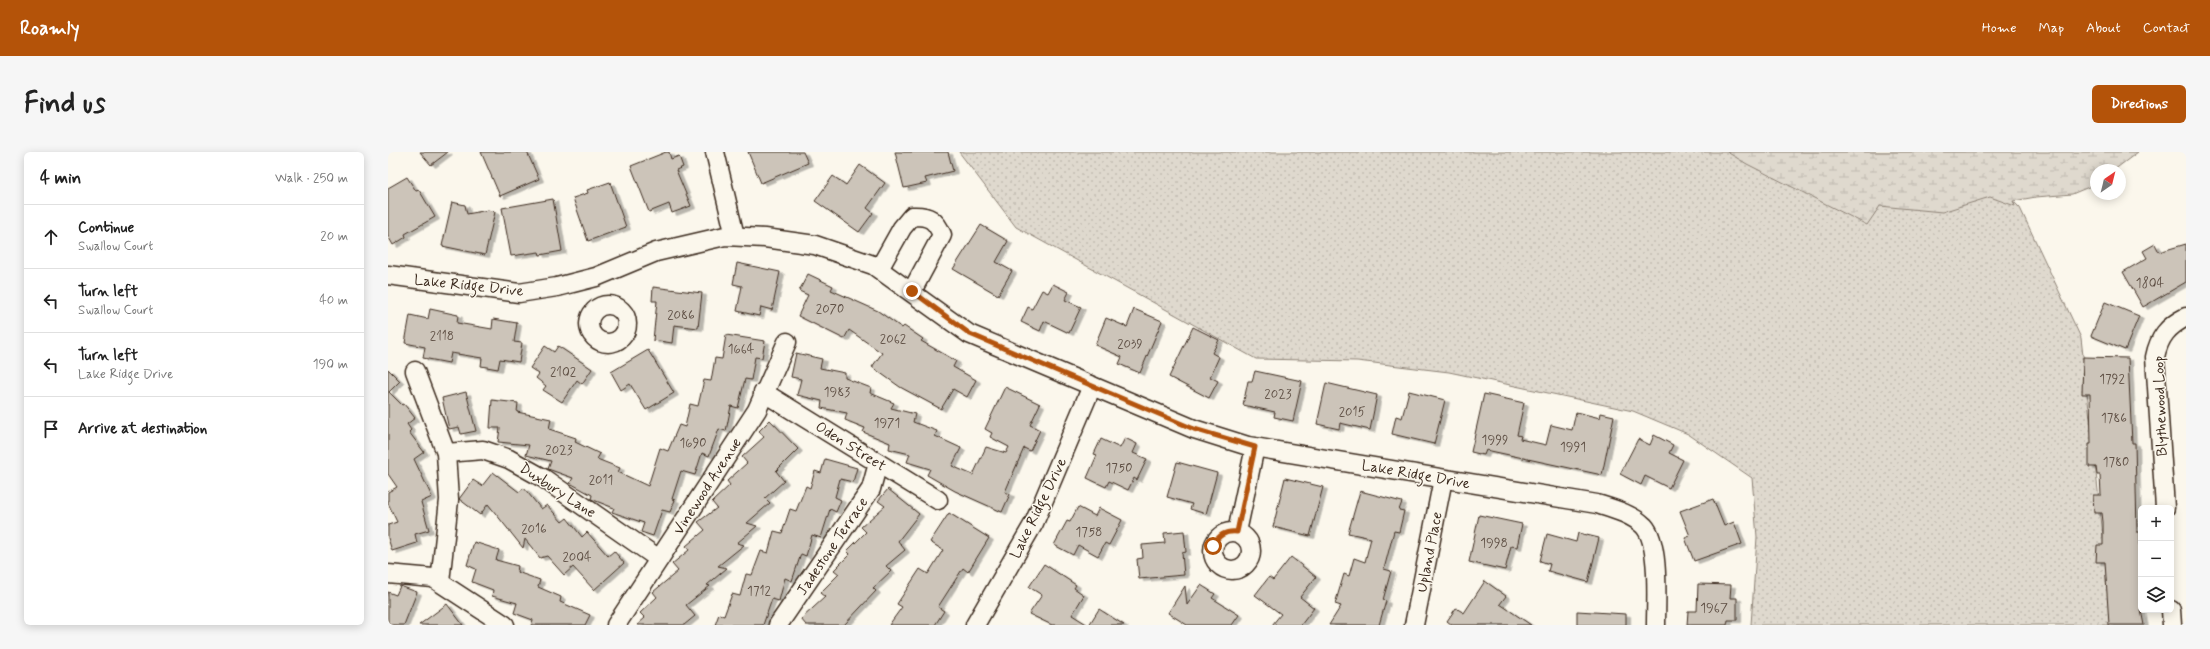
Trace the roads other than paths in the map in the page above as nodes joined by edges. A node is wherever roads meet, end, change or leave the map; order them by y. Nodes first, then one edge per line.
1 (714, 152) edge
2 (735, 236) junction
3 (879, 269) junction
4 (388, 276) edge
5 (596, 278) junction
6 (912, 291) junction
7 (605, 305) dead end
8 (2186, 317) edge
9 (787, 342) dead end
10 (415, 371) dead end
11 (1092, 386) junction
12 (763, 392) junction
13 (1255, 447) junction
14 (446, 453) junction
15 (878, 463) junction
16 (1443, 479) junction
17 (938, 500) dead end
18 (2165, 505) edge
19 (1237, 532) dead end
20 (659, 559) junction
21 (388, 574) edge
22 (440, 582) junction
23 (2170, 613) edge
24 (981, 623) edge
25 (505, 625) edge
26 (616, 625) edge
27 (778, 625) edge
28 (1414, 625) edge
29 (1656, 625) edge
30 (2172, 625) edge

1 - 2 street
2 - 3 street, Lake Ridge Drive
2 - 5 street, Lake Ridge Drive
3 - 6 street, Lake Ridge Drive
3 - 6 street
4 - 5 street, Lake Ridge Drive
5 - 7 street
6 - 11 street, Lake Ridge Drive
8 - 18 street, Blythewood Loop
9 - 12 street, Vinewood Avenue
10 - 14 street
11 - 13 street, Lake Ridge Drive
11 - 24 street, Lake Ridge Drive
12 - 15 street, Oden Street
12 - 20 street, Vinewood Avenue
13 - 16 street, Lake Ridge Drive
13 - 19 street
14 - 20 street, Duxbury Lane
14 - 22 street
15 - 17 street, Oden Street
15 - 27 street, Jadestone Terrace
16 - 28 street, Upland Place
16 - 29 street, Lake Ridge Drive
20 - 26 street, Vinewood Avenue
21 - 22 street
22 - 25 street
23 - 30 street

